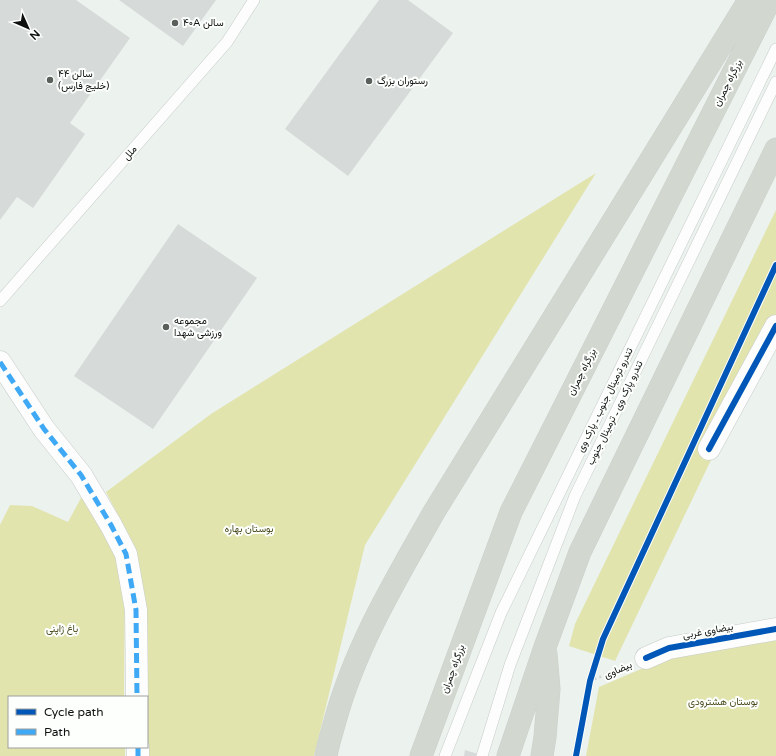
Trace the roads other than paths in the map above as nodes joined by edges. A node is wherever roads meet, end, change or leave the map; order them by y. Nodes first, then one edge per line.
1 (254, 0) edge
2 (749, 0) edge
3 (770, 0) edge
4 (776, 49) edge
5 (776, 82) edge
6 (776, 149) edge
7 (0, 301) edge
8 (776, 326) edge
9 (0, 362) edge
10 (709, 449) dead end
11 (776, 629) edge
12 (545, 647) junction
13 (646, 658) road end
14 (137, 696) edge
15 (326, 756) edge
16 (421, 756) edge
17 (445, 756) edge
18 (482, 756) edge
19 (508, 756) edge
20 (542, 756) edge

1 - 7 lane, ملل
2 - 15 highway
3 - 16 highway, بزرگراه چمران
4 - 17 lane, تندرو ترمینال جنوب ـ پارک وی
5 - 18 lane, تندرو پارک وی ـ ترمینال جنوب
6 - 12 highway
8 - 10 street
9 - 14 street
11 - 13 street, بیضاوی غربی
12 - 19 highway
12 - 20 highway

